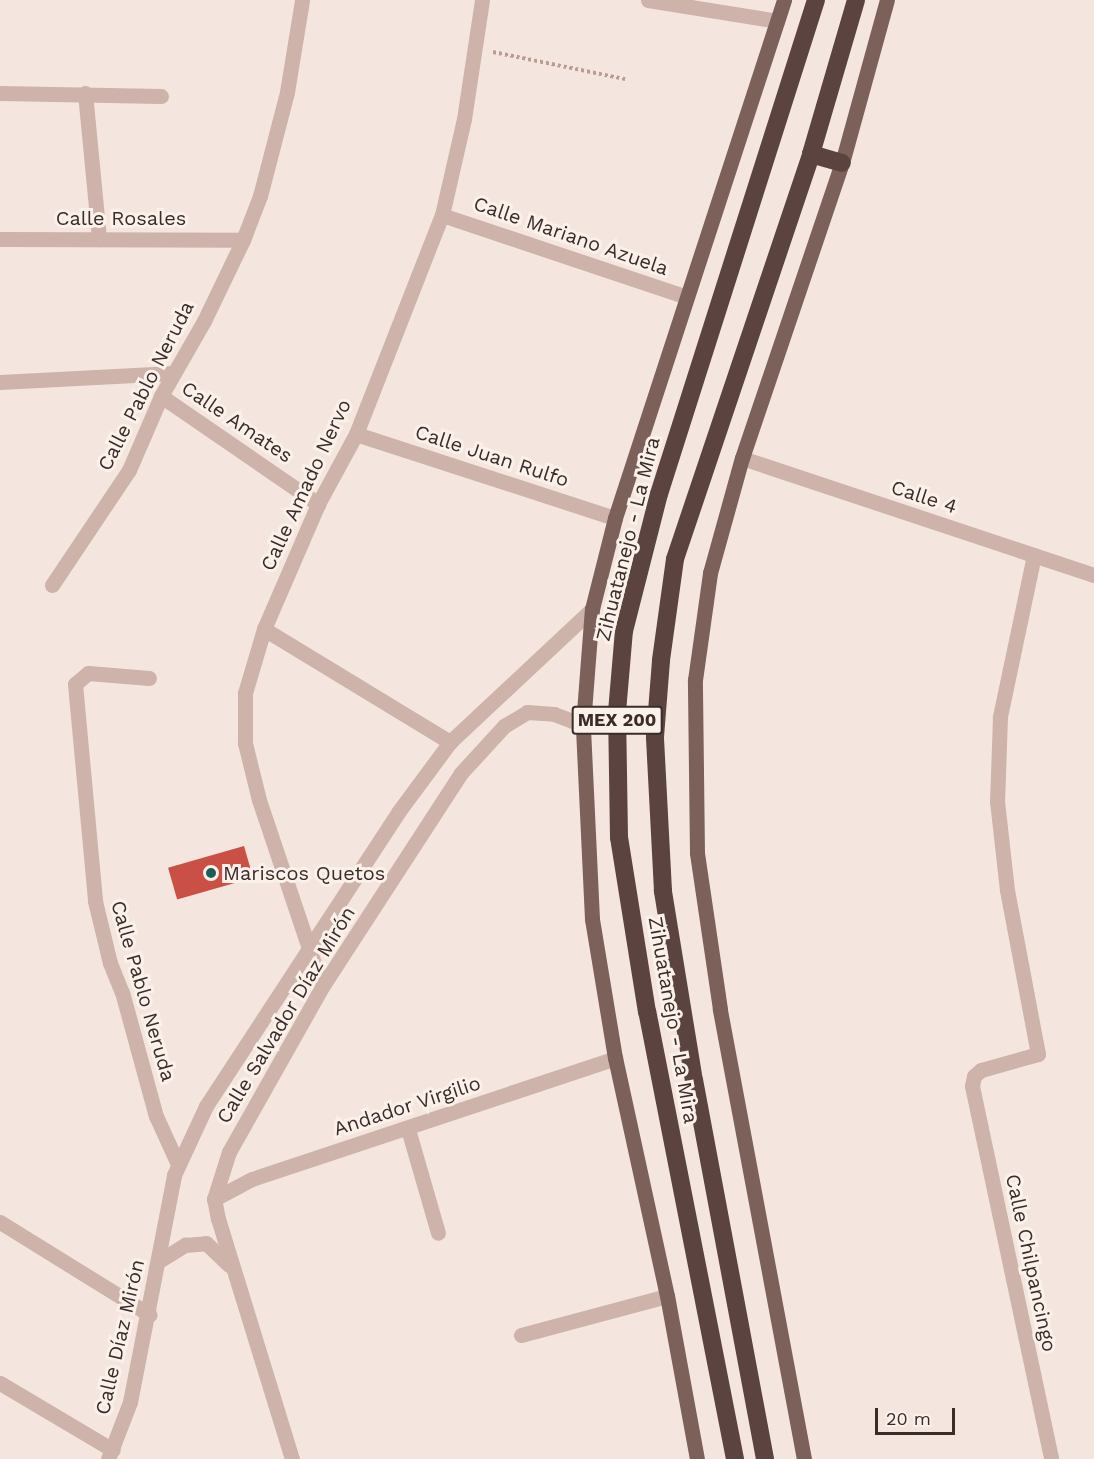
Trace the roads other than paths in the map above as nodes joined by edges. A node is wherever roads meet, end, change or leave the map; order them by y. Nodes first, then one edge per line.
1 (302, 0) edge
2 (482, 0) edge
3 (648, 0) edge
4 (784, 0) edge
5 (816, 0) edge
6 (856, 0) edge
7 (887, 0) edge
8 (777, 21) junction
9 (0, 93) edge
10 (85, 93) junction
11 (161, 96) dead end
12 (811, 154) junction
13 (842, 163) junction
14 (442, 215) junction
15 (99, 239) junction
16 (0, 240) edge
17 (243, 240) junction
18 (687, 297) junction
19 (173, 373) junction
20 (0, 382) edge
21 (161, 396) junction
22 (356, 434) junction
23 (742, 458) junction
24 (318, 504) junction
25 (615, 518) junction
26 (1034, 555) junction
27 (1094, 575) edge
28 (52, 585) dead end
29 (592, 609) junction
30 (264, 628) junction
31 (149, 678) dead end
32 (583, 725) junction
33 (450, 742) junction
34 (310, 950) junction
35 (322, 987) junction
36 (615, 1058) junction
37 (408, 1129) junction
38 (177, 1162) junction
39 (214, 1198) junction
40 (0, 1222) edge
41 (165, 1222) joint
42 (438, 1233) dead end
43 (159, 1261) junction
44 (236, 1275) junction
45 (667, 1296) junction
46 (150, 1315) junction
47 (521, 1335) dead end
48 (0, 1383) edge
49 (110, 1455) edge
50 (292, 1459) edge
51 (697, 1459) edge
52 (735, 1459) edge
53 (765, 1459) edge
54 (804, 1459) edge
55 (1051, 1459) edge

1 - 17 street, Calle Pablo Neruda
2 - 14 street, Calle Amado Nervo
3 - 8 street
4 - 8 main road
5 - 52 highway, Zihuatanejo - La Mira / MEX 200
6 - 12 highway, Zihuatanejo - La Mira / MEX 200
7 - 13 main road
8 - 18 main road
9 - 10 street
10 - 11 street
10 - 15 street
12 - 13 highway
12 - 53 highway, Zihuatanejo - La Mira / MEX 200
13 - 23 main road
14 - 18 street, Calle Mariano Azuela
14 - 22 street, Calle Amado Nervo
15 - 16 street, Calle Rosales
15 - 17 street, Calle Rosales
17 - 19 street, Calle Pablo Neruda
18 - 25 main road
19 - 20 street, Calle Amates
19 - 21 street, Calle Pablo Neruda
21 - 24 street, Calle Amates
21 - 28 street, Calle Pablo Neruda
22 - 24 street, Calle Amado Nervo
22 - 25 street, Calle Juan Rulfo
23 - 26 street, Calle 4
23 - 54 main road
24 - 30 street, Calle Amado Nervo
25 - 29 main road
26 - 27 street, Calle 4
26 - 55 street, Calle Chilpancingo
29 - 32 main road
29 - 33 street, Calle Salvador Díaz Mirón
30 - 33 street
30 - 34 street, Calle Amado Nervo
31 - 38 street, Calle Pablo Neruda
32 - 35 street, Calle Salvador Díaz Mirón
32 - 36 main road
33 - 34 street, Calle Salvador Díaz Mirón
34 - 35 street, Calle Amado Nervo
34 - 38 street, Calle Salvador Díaz Mirón
35 - 39 street, Calle Salvador Díaz Mirón
36 - 37 street, Andador Virgilio
36 - 45 main road
37 - 39 street, Andador Virgilio
37 - 42 street
38 - 41 street, Calle Salvador Díaz Mirón
39 - 44 street
40 - 46 street
41 - 43 street, Calle Díaz Mirón
43 - 44 street
43 - 46 street, Calle Díaz Mirón
44 - 50 street
45 - 47 street
45 - 51 main road
46 - 49 street, Calle Díaz Mirón
48 - 49 street

